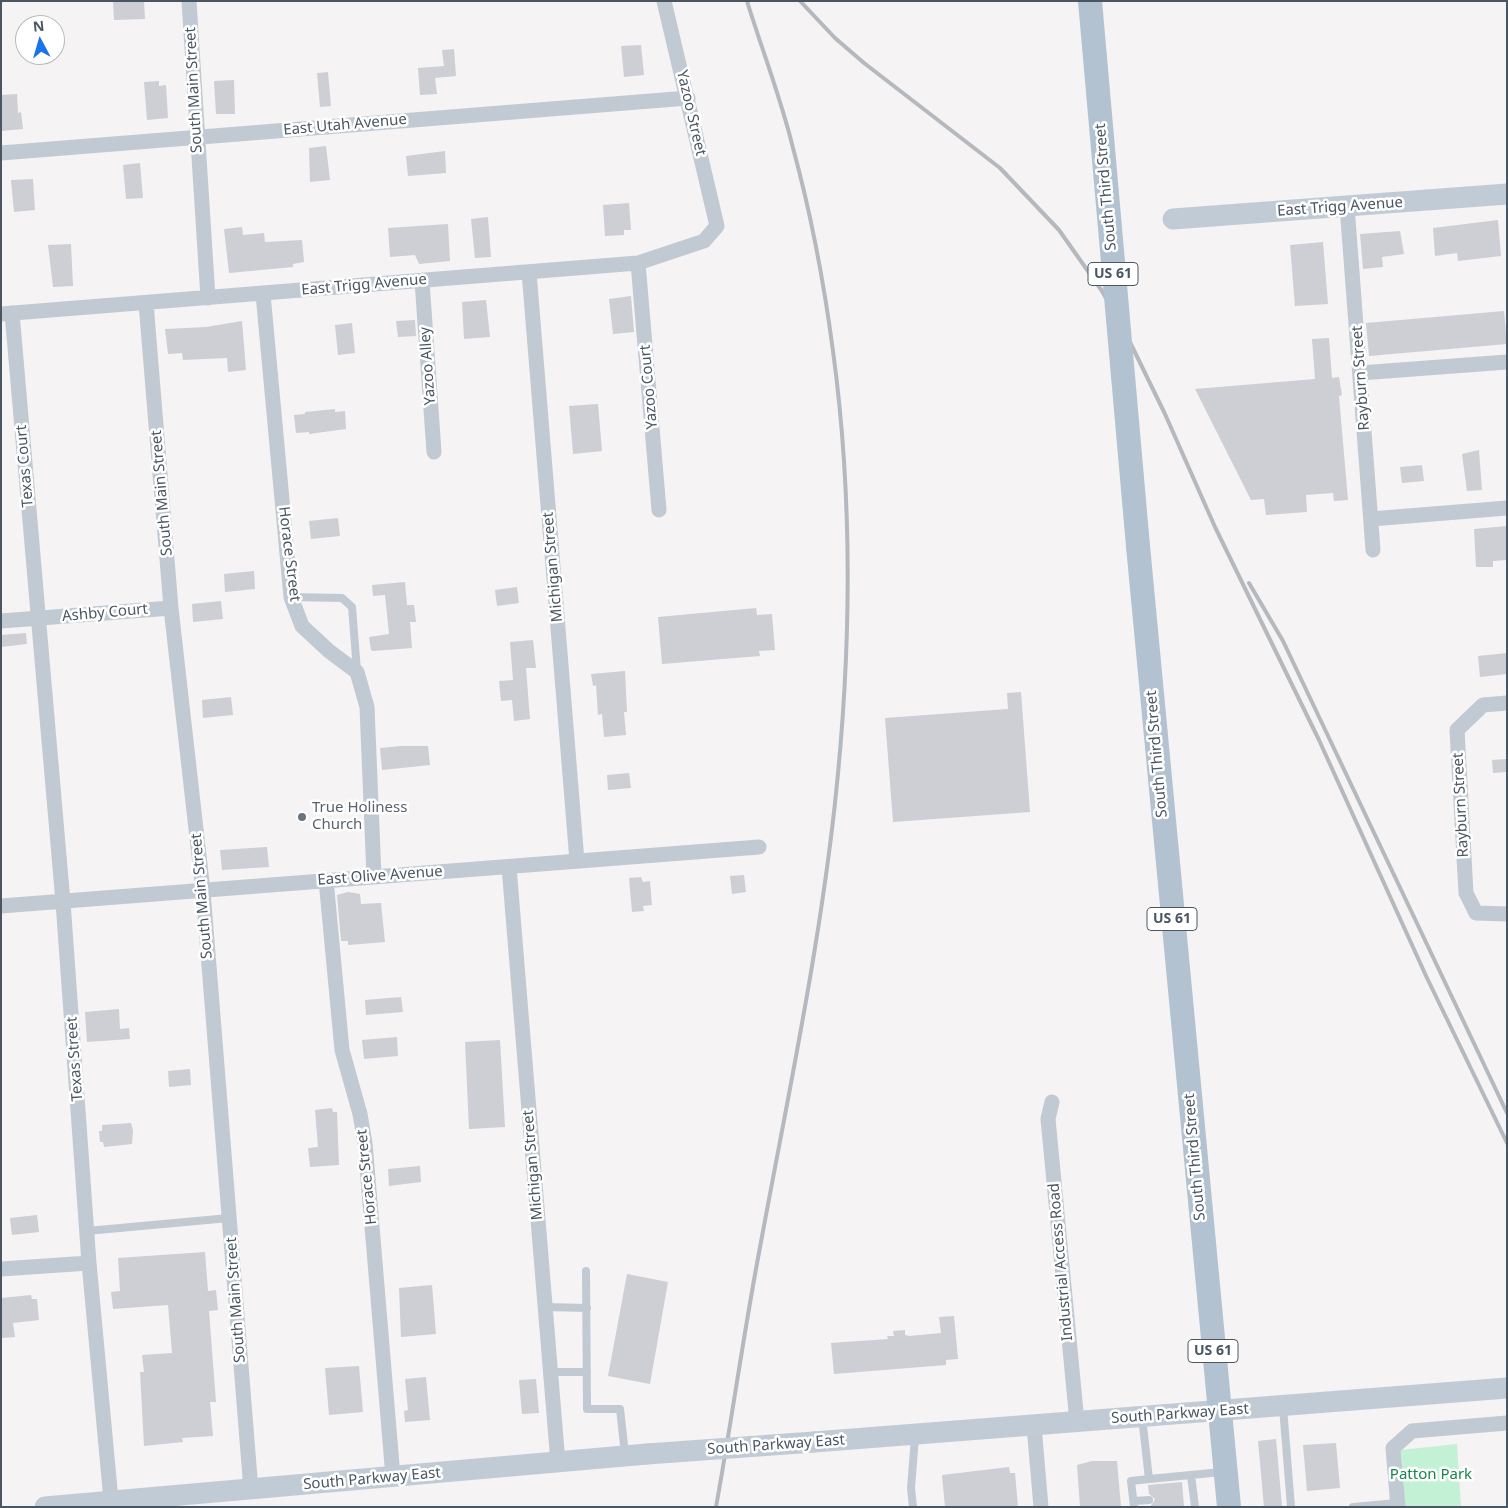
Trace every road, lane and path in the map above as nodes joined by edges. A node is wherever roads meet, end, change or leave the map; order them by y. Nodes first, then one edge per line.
1 (189, 1) edge
2 (664, 1) edge
3 (1090, 1) edge
4 (688, 98) junction
5 (196, 137) junction
6 (1, 153) edge
7 (1507, 194) edge
8 (1347, 206) junction
9 (1173, 219) dead end
10 (717, 226) joint
11 (638, 263) junction
12 (529, 272) junction
13 (422, 281) junction
14 (263, 294) junction
15 (208, 298) junction
16 (146, 303) junction
17 (7, 314) edge
18 (1507, 362) edge
19 (1360, 373) junction
20 (434, 452) dead end
21 (1507, 508) edge
22 (659, 510) dead end
23 (1371, 519) junction
24 (1374, 550) dead end
25 (291, 597) junction
26 (171, 608) junction
27 (38, 618) junction
28 (1, 622) edge
29 (357, 672) junction
30 (1507, 703) edge
31 (759, 847) dead end
32 (577, 861) junction
33 (509, 867) junction
34 (374, 876) junction
35 (326, 880) junction
36 (203, 891) junction
37 (64, 902) junction
38 (1, 906) edge
39 (1507, 914) edge
40 (1052, 1102) dead end
41 (229, 1218) junction
42 (87, 1231) junction
43 (89, 1263) junction
44 (1, 1268) edge
45 (586, 1271) dead end
46 (545, 1307) junction
47 (587, 1308) junction
48 (550, 1372) junction
49 (588, 1372) junction
50 (1507, 1388) edge
51 (1283, 1406) junction
52 (1219, 1411) junction
53 (1142, 1417) junction
54 (1077, 1422) junction
55 (1507, 1423) edge
56 (1034, 1426) junction
57 (916, 1435) junction
58 (626, 1456) junction
59 (558, 1463) junction
60 (1225, 1472) junction
61 (1192, 1475) junction
62 (393, 1477) junction
63 (1149, 1479) junction
64 (251, 1490) junction
65 (1194, 1495) junction
66 (1184, 1496) dead end
67 (112, 1500) junction
68 (1149, 1500) dead end
69 (1134, 1504) edge
70 (1397, 1505) edge
71 (45, 1507) edge
72 (913, 1507) edge
73 (1041, 1507) edge
74 (1195, 1507) edge
75 (1229, 1507) edge
76 (1291, 1507) edge
77 (1353, 1507) edge

1 - 5 street, South Main Street
2 - 4 street, Yazoo Street
3 - 52 main road, South Third Street / US 61, bridge
4 - 5 street, East Utah Avenue
4 - 10 street, Yazoo Street
5 - 6 street, East Utah Avenue
5 - 15 street, South Main Street
7 - 8 main road, East Trigg Avenue
8 - 9 main road, East Trigg Avenue
8 - 19 street, Rayburn Street
10 - 11 street, East Trigg Avenue
11 - 12 street, East Trigg Avenue
11 - 22 street, Yazoo Court
12 - 13 street, East Trigg Avenue
12 - 32 street, Michigan Street
13 - 14 street, East Trigg Avenue
13 - 20 street, Yazoo Alley
14 - 15 street, East Trigg Avenue
14 - 25 street, Horace Street
15 - 16 street, East Trigg Avenue
16 - 17 street, East Trigg Avenue
16 - 26 street, South Main Street
17 - 27 street, Texas Court
18 - 19 street
19 - 23 street, Rayburn Street
21 - 23 street
23 - 24 street, Rayburn Street
25 - 29 street, Horace Street
25 - 29 lane
26 - 27 street, Ashby Court
26 - 36 street, South Main Street
27 - 28 street, Ashby Court
27 - 37 street, Texas Street
29 - 34 street
30 - 39 street, Rayburn Street
31 - 32 street, East Olive Avenue
32 - 33 street, East Olive Avenue
33 - 34 street, East Olive Avenue
33 - 46 street, Michigan Street
34 - 35 street, East Olive Avenue
35 - 36 street, East Olive Avenue
35 - 62 street, Horace Street
36 - 37 street, East Olive Avenue
36 - 41 street, South Main Street
37 - 38 street, East Olive Avenue
37 - 42 street, Texas Street
40 - 54 street, Industrial Access Road
41 - 42 lane
41 - 64 street, South Main Street
42 - 43 street, Texas Street
43 - 44 street
43 - 67 street, Texas Street
45 - 47 lane
46 - 47 lane
46 - 48 street, Michigan Street
47 - 49 lane
48 - 49 lane
48 - 59 street, Michigan Street
49 - 58 lane
50 - 51 main road, South Parkway East
51 - 52 main road, South Parkway East
51 - 76 lane
52 - 53 main road, South Parkway East
52 - 60 main road, South Third Street / US 61
53 - 54 main road, South Parkway East
53 - 63 lane
54 - 56 main road, South Parkway East
55 - 70 street
56 - 57 main road, South Parkway East
56 - 73 street
57 - 58 main road, South Parkway East, bridge
57 - 72 lane
58 - 59 main road, South Parkway East
59 - 62 main road, South Parkway East
60 - 61 lane
60 - 75 main road, South Third Street / US 61
61 - 63 lane
61 - 65 lane
62 - 64 main road, South Parkway East
63 - 69 lane
64 - 67 main road, South Parkway East
65 - 66 lane
65 - 74 lane
67 - 71 main road, South Parkway East
68 - 69 lane
70 - 77 lane

